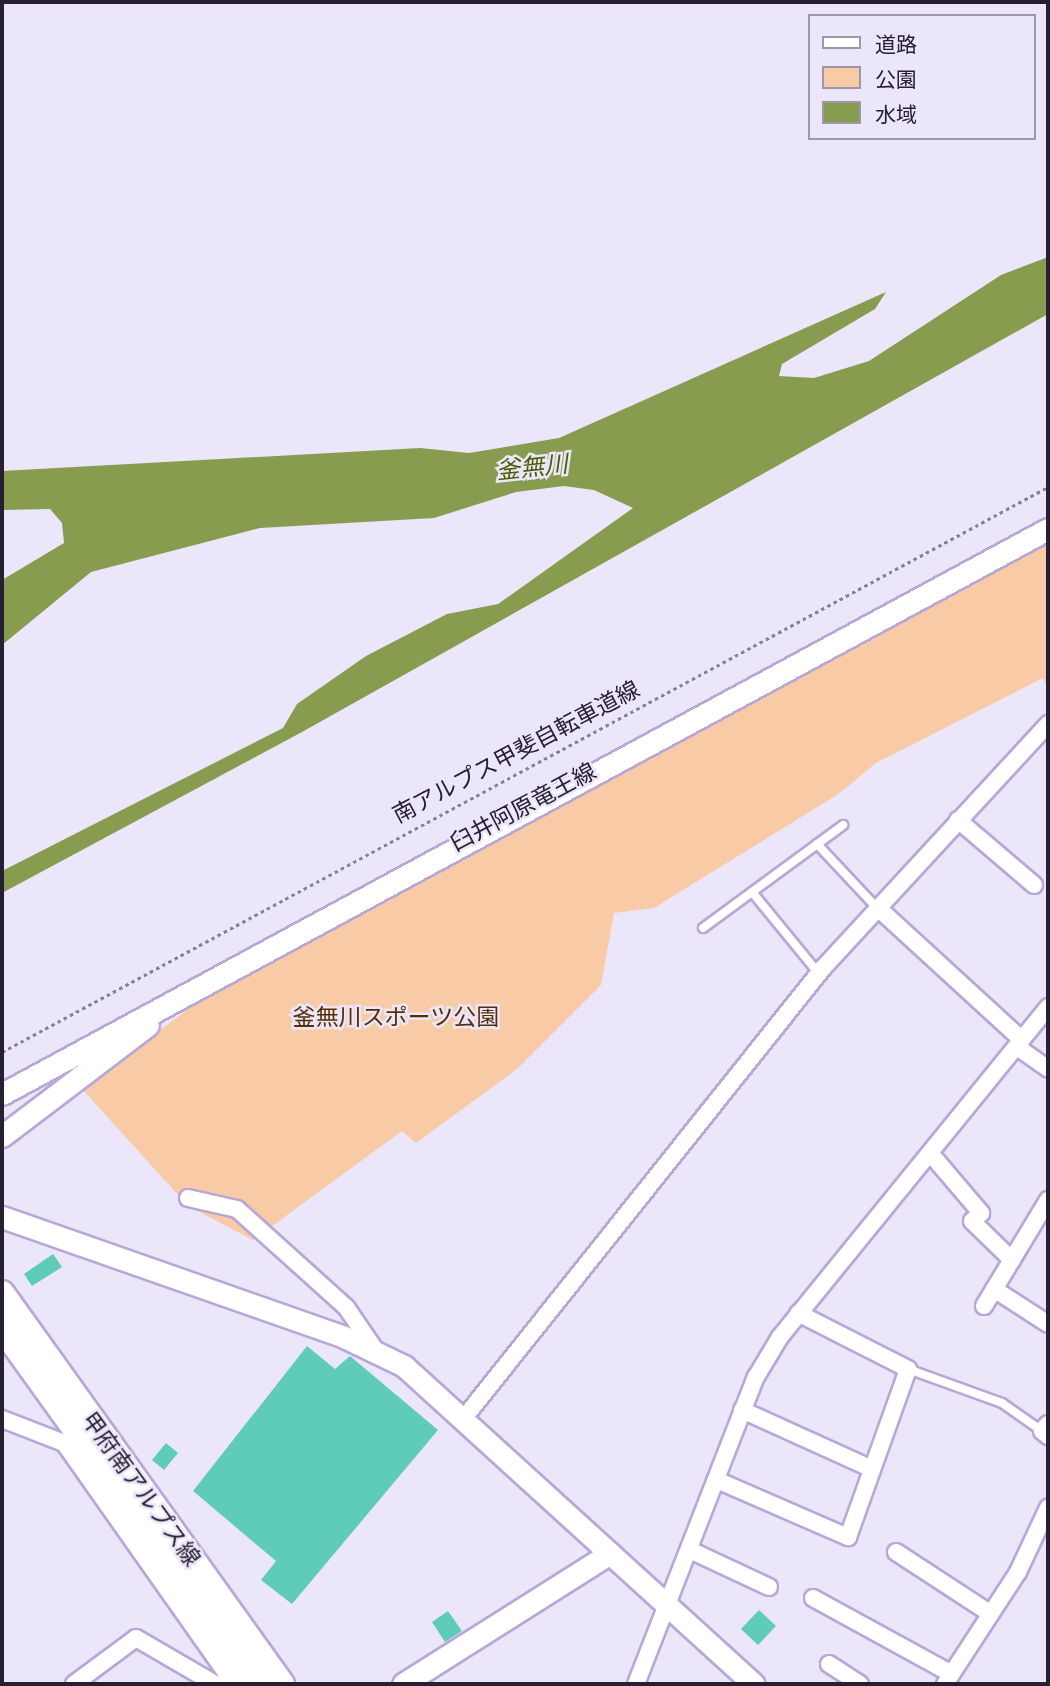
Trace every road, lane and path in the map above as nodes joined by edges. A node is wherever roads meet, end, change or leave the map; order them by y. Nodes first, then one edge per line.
1 (1048, 487) edge
2 (1048, 529) edge
3 (1048, 724) edge
4 (958, 820) junction
5 (843, 825) dead end
6 (817, 844) junction
7 (1034, 884) dead end
8 (752, 892) junction
9 (877, 908) junction
10 (704, 928) dead end
11 (819, 974) junction
12 (187, 992) junction
13 (1048, 1007) edge
14 (1019, 1044) junction
15 (2, 1052) edge
16 (1048, 1069) edge
17 (2, 1094) edge
18 (2, 1136) edge
19 (930, 1153) junction
20 (188, 1198) dead end
21 (1048, 1200) edge
22 (2, 1217) edge
23 (1012, 1260) junction
24 (994, 1289) junction
25 (2, 1293) edge
26 (984, 1306) dead end
27 (798, 1313) junction
28 (1048, 1324) edge
29 (2, 1328) edge
30 (376, 1351) junction
31 (908, 1369) junction
32 (743, 1410) junction
33 (464, 1418) junction
34 (2, 1419) edge
35 (1046, 1430) edge
36 (873, 1469) junction
37 (719, 1481) junction
38 (1048, 1508) edge
39 (692, 1550) junction
40 (896, 1552) dead end
41 (610, 1553) junction
42 (769, 1587) dead end
43 (813, 1598) dead end
44 (669, 1604) junction
45 (991, 1614) junction
46 (829, 1664) dead end
47 (949, 1679) edge
48 (74, 1684) edge
49 (215, 1684) edge
50 (234, 1684) edge
51 (258, 1684) edge
52 (282, 1684) edge
53 (403, 1684) edge
54 (636, 1684) edge
55 (754, 1684) edge
56 (860, 1684) edge

1 - 15 path, 南アルプス甲斐自転車道線
2 - 12 main road, 臼井阿原竜王線
3 - 4 street
4 - 7 street
4 - 9 street
5 - 6 lane
6 - 8 lane
6 - 9 lane
8 - 10 lane
8 - 11 lane
9 - 11 street
9 - 14 street
11 - 33 street
12 - 17 main road, 臼井阿原竜王線
12 - 18 main road
13 - 14 street
14 - 16 street
14 - 19 street
19 - 23 street
19 - 27 street
20 - 30 street
21 - 23 street
22 - 30 main road
23 - 24 street
24 - 26 street
24 - 28 street
25 - 52 main road, 甲府南アルプス線
27 - 31 street
27 - 32 street
29 - 51 main road, 甲府南アルプス線
30 - 33 main road
31 - 35 lane
31 - 36 street
32 - 36 street
32 - 37 street
33 - 41 main road
34 - 50 street
36 - 37 street
37 - 39 street
38 - 45 street
39 - 42 street
39 - 44 street
40 - 45 street
41 - 44 main road
41 - 53 main road
43 - 47 street
44 - 54 street
44 - 55 main road
45 - 47 street
46 - 56 street
48 - 49 street

